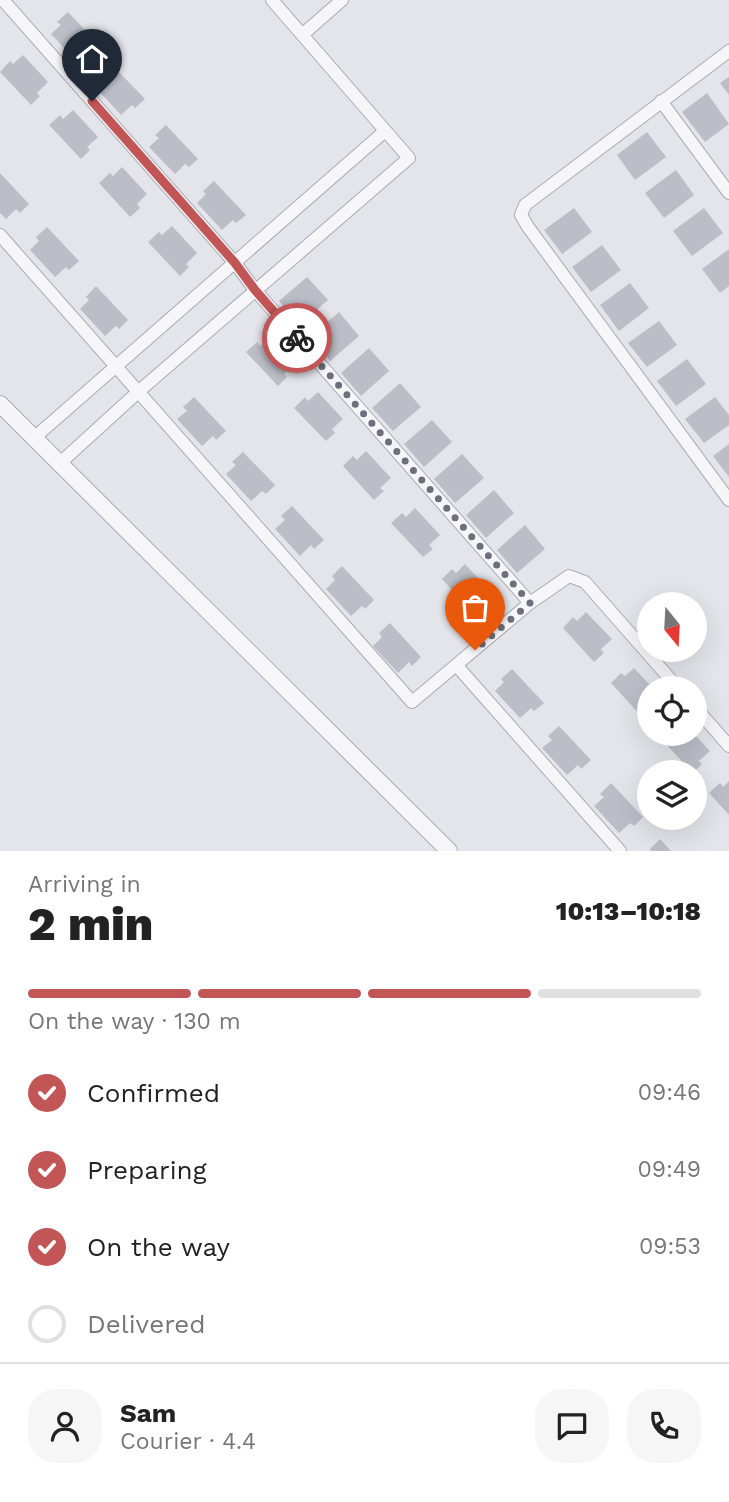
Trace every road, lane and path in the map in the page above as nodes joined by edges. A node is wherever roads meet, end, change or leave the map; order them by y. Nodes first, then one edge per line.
1 (3, 0) edge
2 (272, 0) edge
3 (342, 0) edge
4 (302, 35) junction
5 (729, 51) edge
6 (661, 101) junction
7 (385, 131) junction
8 (729, 194) edge
9 (0, 235) edge
10 (235, 263) junction
11 (255, 290) junction
12 (114, 366) junction
13 (138, 391) junction
14 (0, 404) edge
15 (34, 438) junction
16 (59, 464) junction
17 (729, 500) edge
18 (530, 603) junction
19 (457, 666) junction
20 (667, 676) edge
21 (707, 721) edge
22 (729, 746) edge
23 (449, 851) edge
24 (620, 851) edge

1 - 10 street
2 - 4 street
3 - 4 street
4 - 7 street
5 - 6 street
6 - 8 street
6 - 17 street
7 - 10 street
7 - 11 street
9 - 12 street
10 - 11 street
10 - 12 street
11 - 13 street
11 - 18 street
12 - 13 street
12 - 15 street
13 - 16 street
13 - 19 street
14 - 15 street
15 - 16 street
16 - 23 street
18 - 19 street
18 - 20 street
19 - 24 street
21 - 22 street

